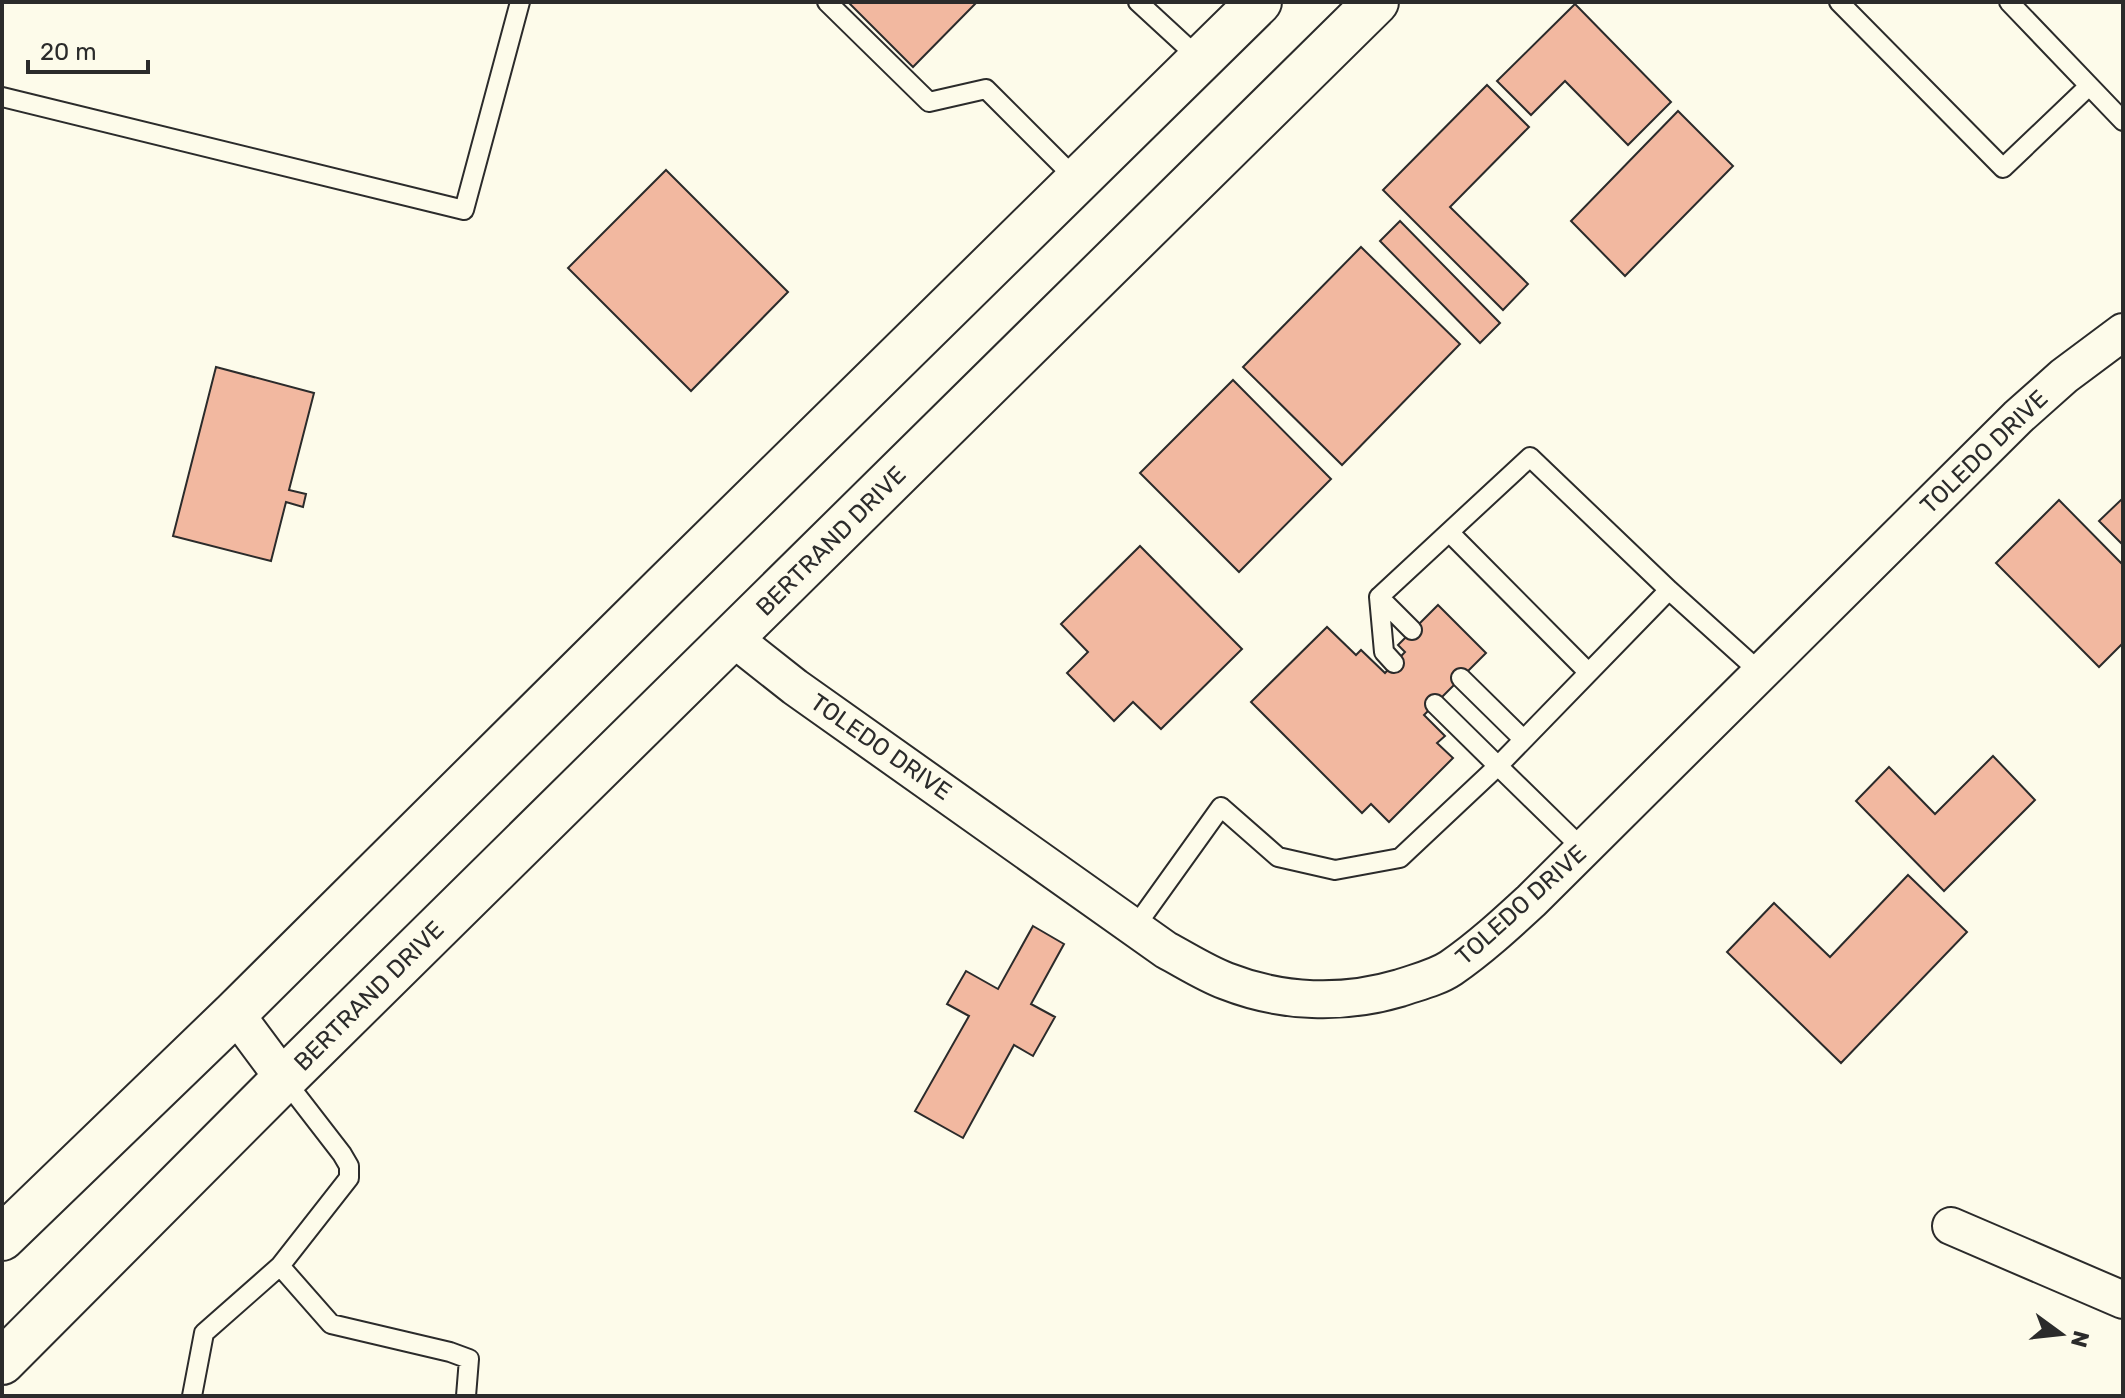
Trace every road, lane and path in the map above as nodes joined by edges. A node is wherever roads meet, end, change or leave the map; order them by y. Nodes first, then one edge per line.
1 (520, 2) edge
2 (827, 2) edge
3 (1138, 2) edge
4 (1259, 2) edge
5 (1376, 2) edge
6 (1839, 2) edge
7 (2009, 2) edge
8 (1201, 60) junction
9 (2089, 86) junction
10 (2, 97) edge
11 (2123, 121) edge
12 (1078, 181) junction
13 (2123, 332) edge
14 (1450, 533) junction
15 (1669, 590) junction
16 (1379, 597) junction
17 (1412, 630) dead end
18 (733, 638) junction
19 (1394, 663) dead end
20 (1588, 672) junction
21 (1761, 673) junction
22 (1461, 678) dead end
23 (1435, 704) dead end
24 (1523, 739) junction
25 (1498, 766) junction
26 (1583, 849) junction
27 (1135, 927) junction
28 (235, 1013) junction
29 (284, 1079) junction
30 (1951, 1226) dead end
31 (2, 1238) edge
32 (280, 1266) junction
33 (2123, 1300) edge
34 (2, 1362) edge
35 (192, 1396) edge
36 (466, 1396) edge

1 - 10 lane
2 - 12 lane
3 - 8 lane
4 - 8 main road
5 - 18 main road, BERTRAND DRIVE
6 - 9 lane
7 - 9 lane
8 - 12 main road
9 - 11 lane
12 - 28 main road
13 - 21 street, TOLEDO DRIVE
14 - 15 lane
14 - 16 lane
14 - 20 lane
15 - 20 lane
15 - 21 lane
16 - 17 lane
16 - 19 lane
18 - 27 street, TOLEDO DRIVE
18 - 29 main road, BERTRAND DRIVE
20 - 24 lane
21 - 26 street, TOLEDO DRIVE
22 - 24 lane
23 - 25 lane
24 - 25 lane
25 - 26 lane
25 - 27 lane
26 - 27 street, TOLEDO DRIVE
28 - 29 street, BERTRAND DRIVE
28 - 31 main road
29 - 32 lane
29 - 34 main road, BERTRAND DRIVE
30 - 33 street
32 - 35 lane
32 - 36 lane

